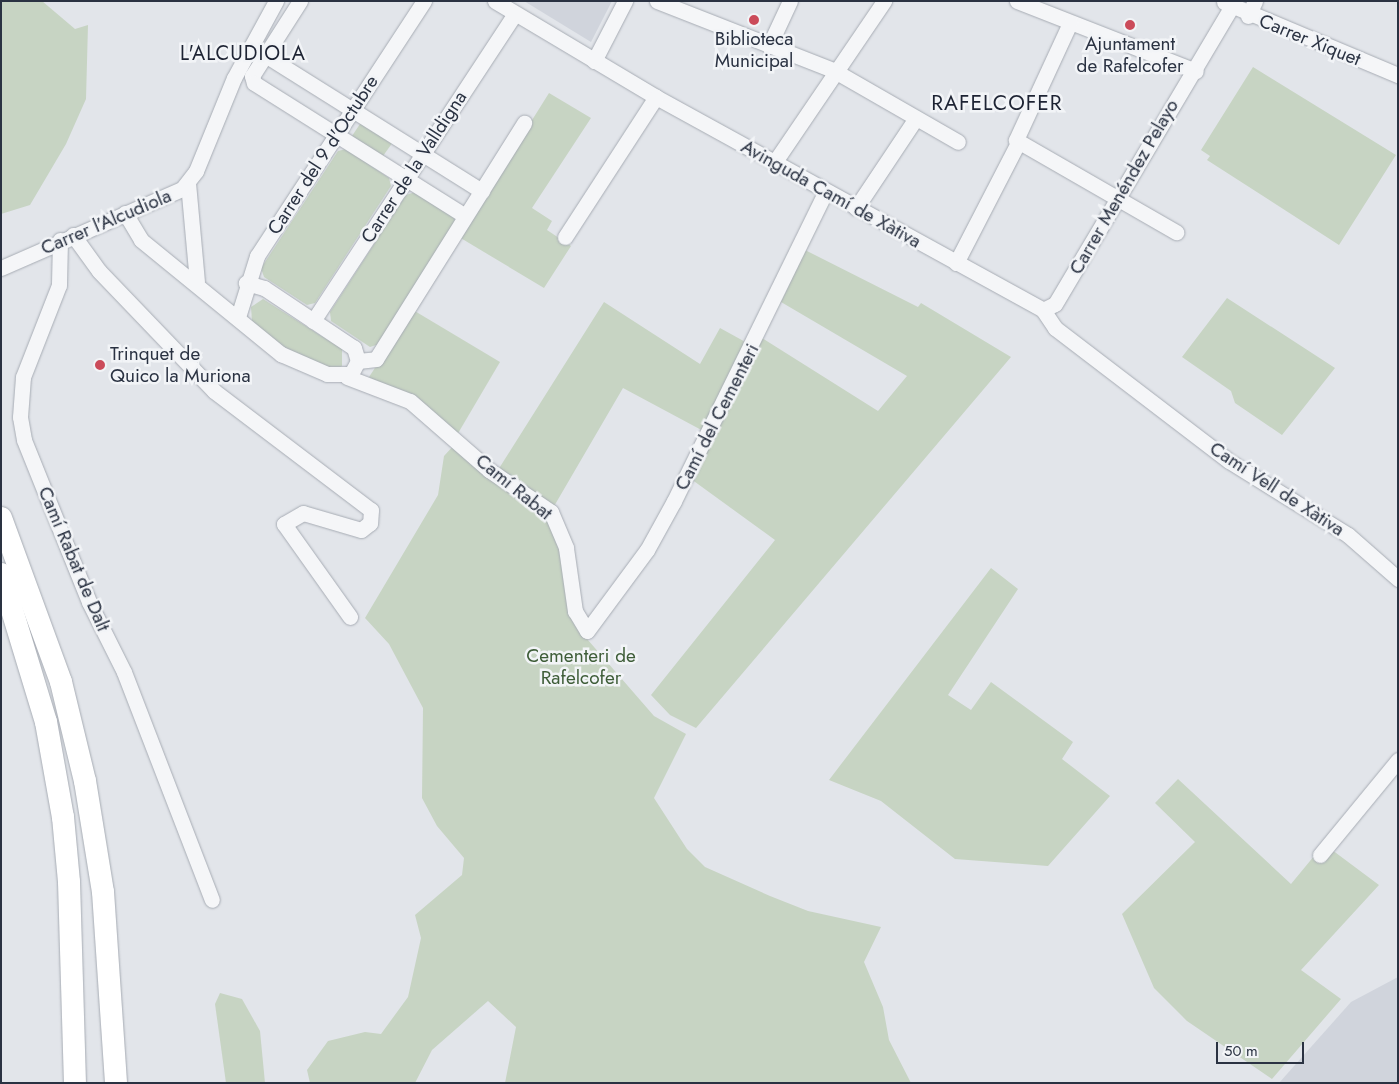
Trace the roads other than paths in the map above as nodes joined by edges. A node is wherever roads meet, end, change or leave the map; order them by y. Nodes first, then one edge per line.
1 (276, 1) edge
2 (300, 1) edge
3 (424, 1) edge
4 (495, 1) edge
5 (625, 1) edge
6 (657, 1) edge
7 (790, 1) edge
8 (884, 1) edge
9 (1016, 1) edge
10 (1255, 1) edge
11 (1227, 4) edge
12 (515, 14) junction
13 (1248, 16) junction
14 (1070, 23) junction
15 (769, 46) junction
16 (265, 55) junction
17 (594, 62) junction
18 (1196, 71) junction
19 (836, 72) junction
20 (1398, 75) edge
21 (656, 97) junction
22 (353, 110) junction
23 (916, 118) junction
24 (524, 124) dead end
25 (336, 134) junction
26 (1021, 139) junction
27 (958, 142) dead end
28 (423, 154) junction
29 (774, 164) junction
30 (406, 178) junction
31 (188, 183) junction
32 (482, 190) junction
33 (826, 191) junction
34 (1117, 197) junction
35 (856, 208) junction
36 (125, 213) junction
37 (466, 216) junction
38 (1176, 232) dead end
39 (67, 237) junction
40 (565, 237) dead end
41 (956, 263) junction
42 (1, 268) edge
43 (197, 282) junction
44 (246, 283) junction
45 (1043, 310) junction
46 (238, 317) junction
47 (314, 321) junction
48 (358, 361) junction
49 (347, 377) junction
50 (1154, 401) joint
51 (1, 518) edge
52 (1, 574) edge
53 (1398, 580) edge
54 (350, 617) dead end
55 (587, 631) joint
56 (1398, 760) edge
57 (1320, 855) dead end
58 (212, 900) dead end
59 (75, 1083) edge
60 (116, 1083) edge

1 - 31 street, Carrer l’Alcudiola
2 - 16 street
3 - 22 street, Carrer del 9 d'Octubre
4 - 12 street, Avinguda Camí de Xàtiva
5 - 17 street
6 - 15 street
7 - 15 street
8 - 19 street
9 - 14 street
10 - 13 street
11 - 13 street, Carrer Xiquet
11 - 18 street, Carrer Menéndez Pelayo
12 - 17 street, Avinguda Camí de Xàtiva
12 - 28 street, Carrer de la Valldigna
13 - 20 street, Carrer Xiquet
14 - 18 street
14 - 26 street
15 - 19 street
16 - 22 street
16 - 25 street
17 - 21 street, Avinguda Camí de Xàtiva
18 - 34 street, Carrer Menéndez Pelayo
19 - 23 street
19 - 29 street
21 - 29 street, Avinguda Camí de Xàtiva
21 - 40 street
22 - 25 street, Carrer del 9 d'Octubre
22 - 28 street
23 - 27 street
23 - 35 street
24 - 32 street
25 - 30 street
25 - 44 street, Carrer del 9 d'Octubre
26 - 34 street
26 - 41 street
28 - 30 street, Carrer de la Valldigna
28 - 32 street
29 - 33 street, Avinguda Camí de Xàtiva
30 - 37 street
30 - 47 street, Carrer de la Valldigna
31 - 36 street, Carrer l’Alcudiola
31 - 43 street
32 - 37 street
33 - 35 street, Avinguda Camí de Xàtiva
33 - 55 street, Camí del Cementeri
34 - 38 street
34 - 45 street, Carrer Menéndez Pelayo
35 - 41 street, Avinguda Camí de Xàtiva
36 - 39 street, Carrer l’Alcudiola
36 - 43 street, Camí Rabat
37 - 48 street
39 - 42 street, Carrer l’Alcudiola
39 - 54 street
39 - 58 street, Camí Rabat de Dalt
41 - 45 street, Avinguda Camí de Xàtiva
43 - 46 street, Camí Rabat
44 - 46 street, Carrer del 9 d'Octubre
44 - 47 street
45 - 50 street, Avinguda Camí de Xàtiva
46 - 49 street, Camí Rabat
47 - 48 street
48 - 49 street
49 - 55 street, Camí Rabat
50 - 53 street, Camí Vell de Xàtiva
51 - 60 highway
52 - 59 highway
56 - 57 street

